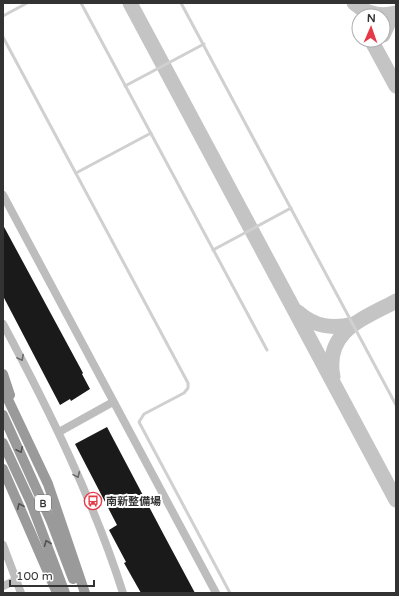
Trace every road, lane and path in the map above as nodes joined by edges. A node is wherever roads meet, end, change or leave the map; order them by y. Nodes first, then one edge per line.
1 (27, 3) edge
2 (80, 3) edge
3 (181, 3) edge
4 (3, 16) edge
5 (3, 37) edge
6 (204, 44) junction
7 (125, 86) junction
8 (151, 133) junction
9 (76, 173) junction
10 (3, 195) edge
11 (291, 208) junction
12 (213, 250) junction
13 (3, 324) edge
14 (267, 350) dead end
15 (3, 374) edge
16 (3, 389) edge
17 (113, 402) junction
18 (396, 405) edge
19 (13, 408) junction
20 (3, 415) edge
21 (58, 432) junction
22 (3, 443) edge
23 (3, 469) edge
24 (3, 545) edge
25 (17, 580) junction
26 (3, 586) edge
27 (21, 593) edge
28 (57, 593) edge
29 (65, 593) edge
30 (79, 593) edge
31 (85, 593) edge
32 (123, 593) edge
33 (216, 593) edge
34 (230, 593) edge

1 - 4 lane
2 - 7 lane
3 - 6 lane
5 - 9 lane
6 - 7 lane
6 - 11 lane
7 - 8 lane
8 - 9 lane
8 - 12 lane
9 - 34 lane
10 - 17 street
11 - 12 lane
11 - 18 lane
12 - 14 lane
13 -> 21 street
15 - 19 highway
16 - 19 highway
17 - 21 street
17 - 33 street
19 - 31 highway
20 -> 30 highway, B
21 -> 32 street
29 -> 22 highway, B
28 -> 23 highway
24 - 25 street
25 - 26 street
25 - 27 street

